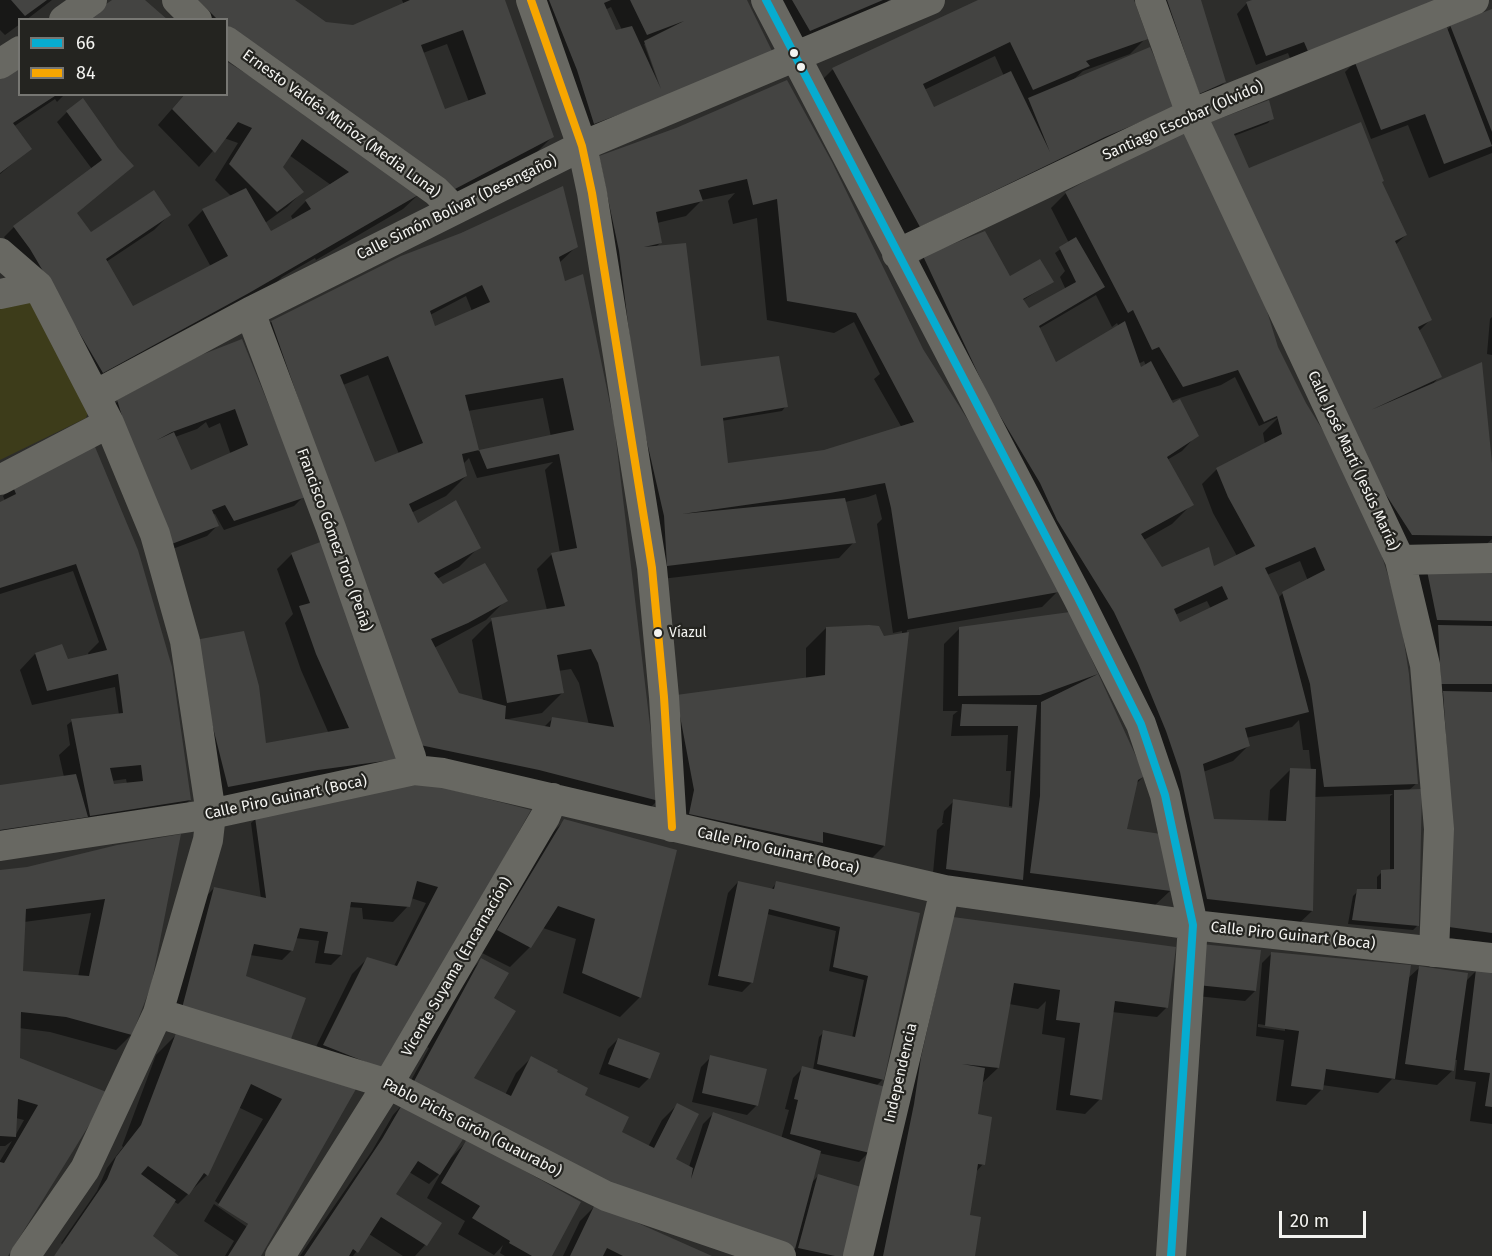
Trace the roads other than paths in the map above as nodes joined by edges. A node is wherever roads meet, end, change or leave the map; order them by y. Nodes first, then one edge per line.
1 (92, 0) edge
2 (177, 0) edge
3 (531, 0) edge
4 (766, 0) edge
5 (930, 0) edge
6 (1150, 0) edge
7 (1474, 0) edge
8 (67, 18) edge
9 (195, 18) edge
10 (228, 42) edge
11 (18, 52) edge
12 (796, 56) junction
13 (0, 64) edge
14 (1191, 114) junction
15 (582, 146) junction
16 (454, 209) junction
17 (0, 253) edge
18 (897, 254) junction
19 (38, 286) junction
20 (0, 294) edge
21 (250, 312) junction
22 (95, 395) junction
23 (109, 423) junction
24 (0, 480) edge
25 (1492, 558) edge
26 (1400, 560) junction
27 (414, 770) junction
28 (553, 798) junction
29 (211, 814) junction
30 (672, 826) junction
31 (0, 846) edge
32 (945, 890) junction
33 (1193, 925) junction
34 (1434, 952) junction
35 (1492, 958) edge
36 (158, 1013) junction
37 (388, 1084) junction
38 (25, 1256) edge
39 (280, 1256) edge
40 (781, 1256) edge
41 (858, 1256) edge
42 (1171, 1256) edge

1 - 8 street
2 - 9 street
3 - 15 street
4 - 12 street
5 - 12 street, Calle Simón Bolívar (Desengaño)
6 - 14 street, Calle José Martí (Jesús María)
7 - 14 street, Santiago Escobar (Olvido)
10 - 16 street, Ernesto Valdés Muñoz (Media Luna)
11 - 13 street
12 - 15 street, Calle Simón Bolívar (Desengaño)
12 - 18 street
14 - 18 street, Santiago Escobar (Olvido)
14 - 26 street, Calle José Martí (Jesús María)
15 - 16 street, Calle Simón Bolívar (Desengaño)
15 - 30 street
16 - 21 street, Calle Simón Bolívar (Desengaño)
17 - 19 street
18 - 33 street
19 - 20 street
19 - 22 street
21 - 22 street, Calle Simón Bolívar (Desengaño)
21 - 27 street, Francisco Gómez Toro (Peña)
22 - 23 street
23 - 24 street
23 - 29 street
25 - 26 street
26 - 34 street, Calle José Martí (Jesús María)
27 - 28 street, Calle Piro Guinart (Boca)
27 - 29 street, Calle Piro Guinart (Boca)
28 - 30 street, Calle Piro Guinart (Boca)
28 - 37 street, Vicente Suyama (Encarnación)
29 - 31 street, Calle Piro Guinart (Boca)
29 - 36 street
30 - 32 street, Calle Piro Guinart (Boca)
32 - 33 street, Calle Piro Guinart (Boca)
32 - 41 street, Independencia
33 - 34 street, Calle Piro Guinart (Boca)
33 - 42 street
34 - 35 street, Calle Piro Guinart (Boca)
36 - 37 street, Pablo Pichs Girón (Guaurabo)
36 - 38 street
37 - 39 street, Vicente Suyama (Encarnación)
37 - 40 street, Pablo Pichs Girón (Guaurabo)

